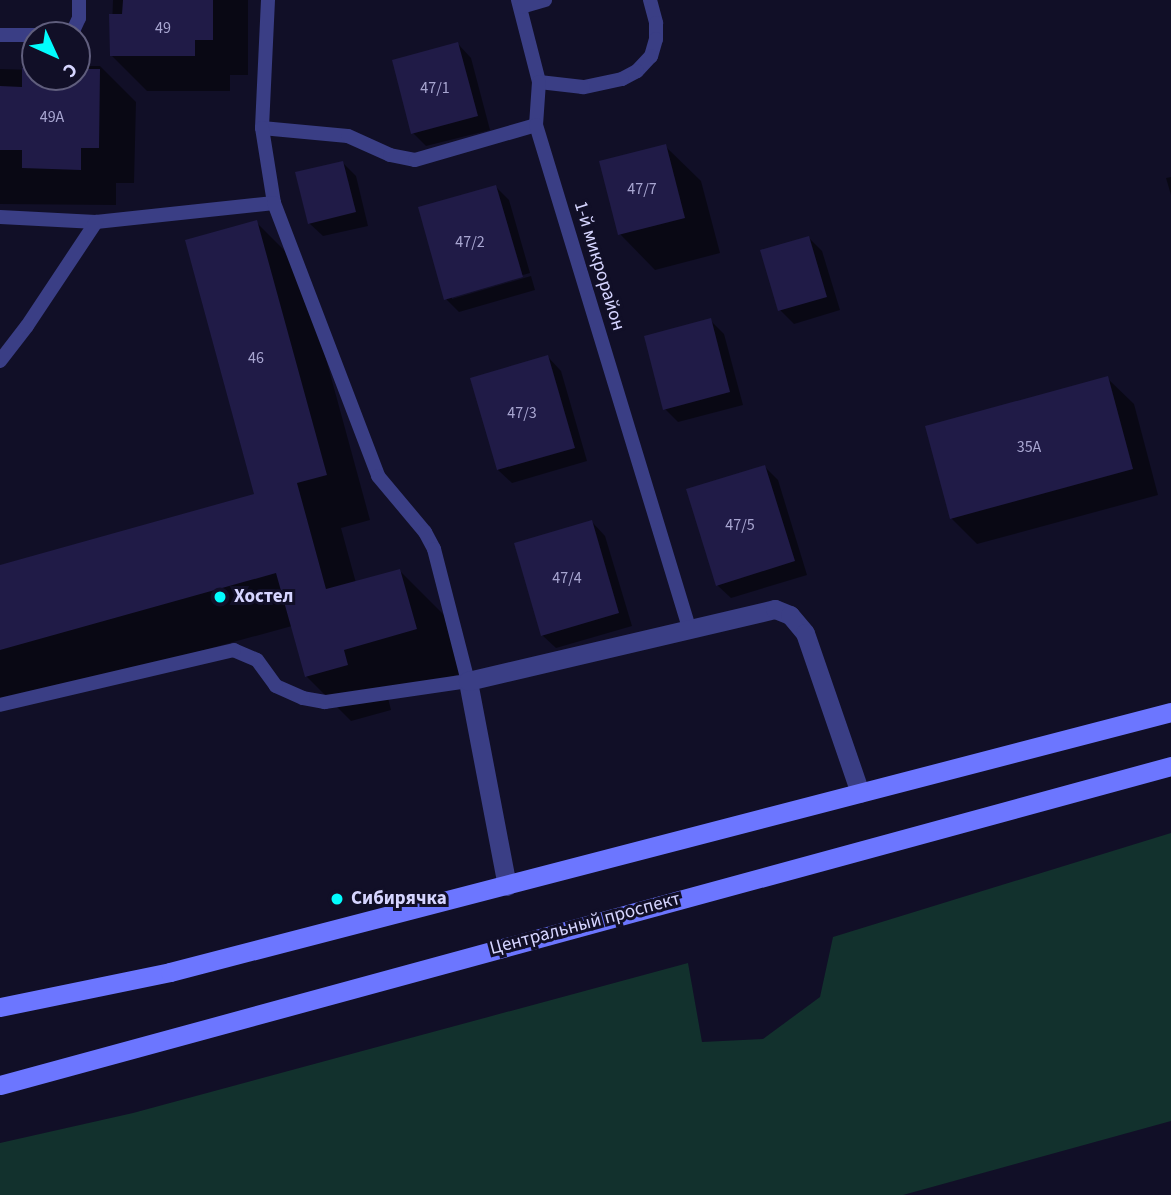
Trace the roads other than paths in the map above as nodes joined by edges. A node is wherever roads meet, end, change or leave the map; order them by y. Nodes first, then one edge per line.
1 (79, 0) edge
2 (268, 0) edge
3 (545, 0) edge
4 (650, 0) edge
5 (520, 4) edge
6 (78, 21) edge
7 (0, 35) edge
8 (21, 36) edge
9 (539, 82) junction
10 (536, 125) junction
11 (262, 128) junction
12 (274, 203) junction
13 (0, 217) edge
14 (96, 222) junction
15 (0, 361) edge
16 (690, 631) junction
17 (467, 681) junction
18 (0, 705) edge
19 (1171, 712) edge
20 (1171, 766) edge
21 (860, 793) junction
22 (507, 886) junction
23 (0, 1000) edge
24 (23, 1002) junction
25 (0, 1007) edge
26 (33, 1074) junction
27 (0, 1078) edge
28 (0, 1085) edge

1 - 6 lane
2 - 11 lane
3 - 5 lane
4 - 9 lane
5 - 9 lane, 1-й микрорайон
7 - 8 lane
9 - 10 lane, 1-й микрорайон
10 - 11 lane
10 - 16 lane, 1-й микрорайон
11 - 12 lane
12 - 14 lane
12 - 17 lane
13 - 14 lane
14 - 15 lane
16 - 17 street
16 - 21 street
17 - 18 lane
17 - 22 street
19 - 21 main road
20 - 26 main road, Центральный проспект
21 - 22 main road
22 - 24 main road
23 - 24 main road
24 - 25 main road
26 - 27 main road
26 - 28 main road, Центральный проспект

